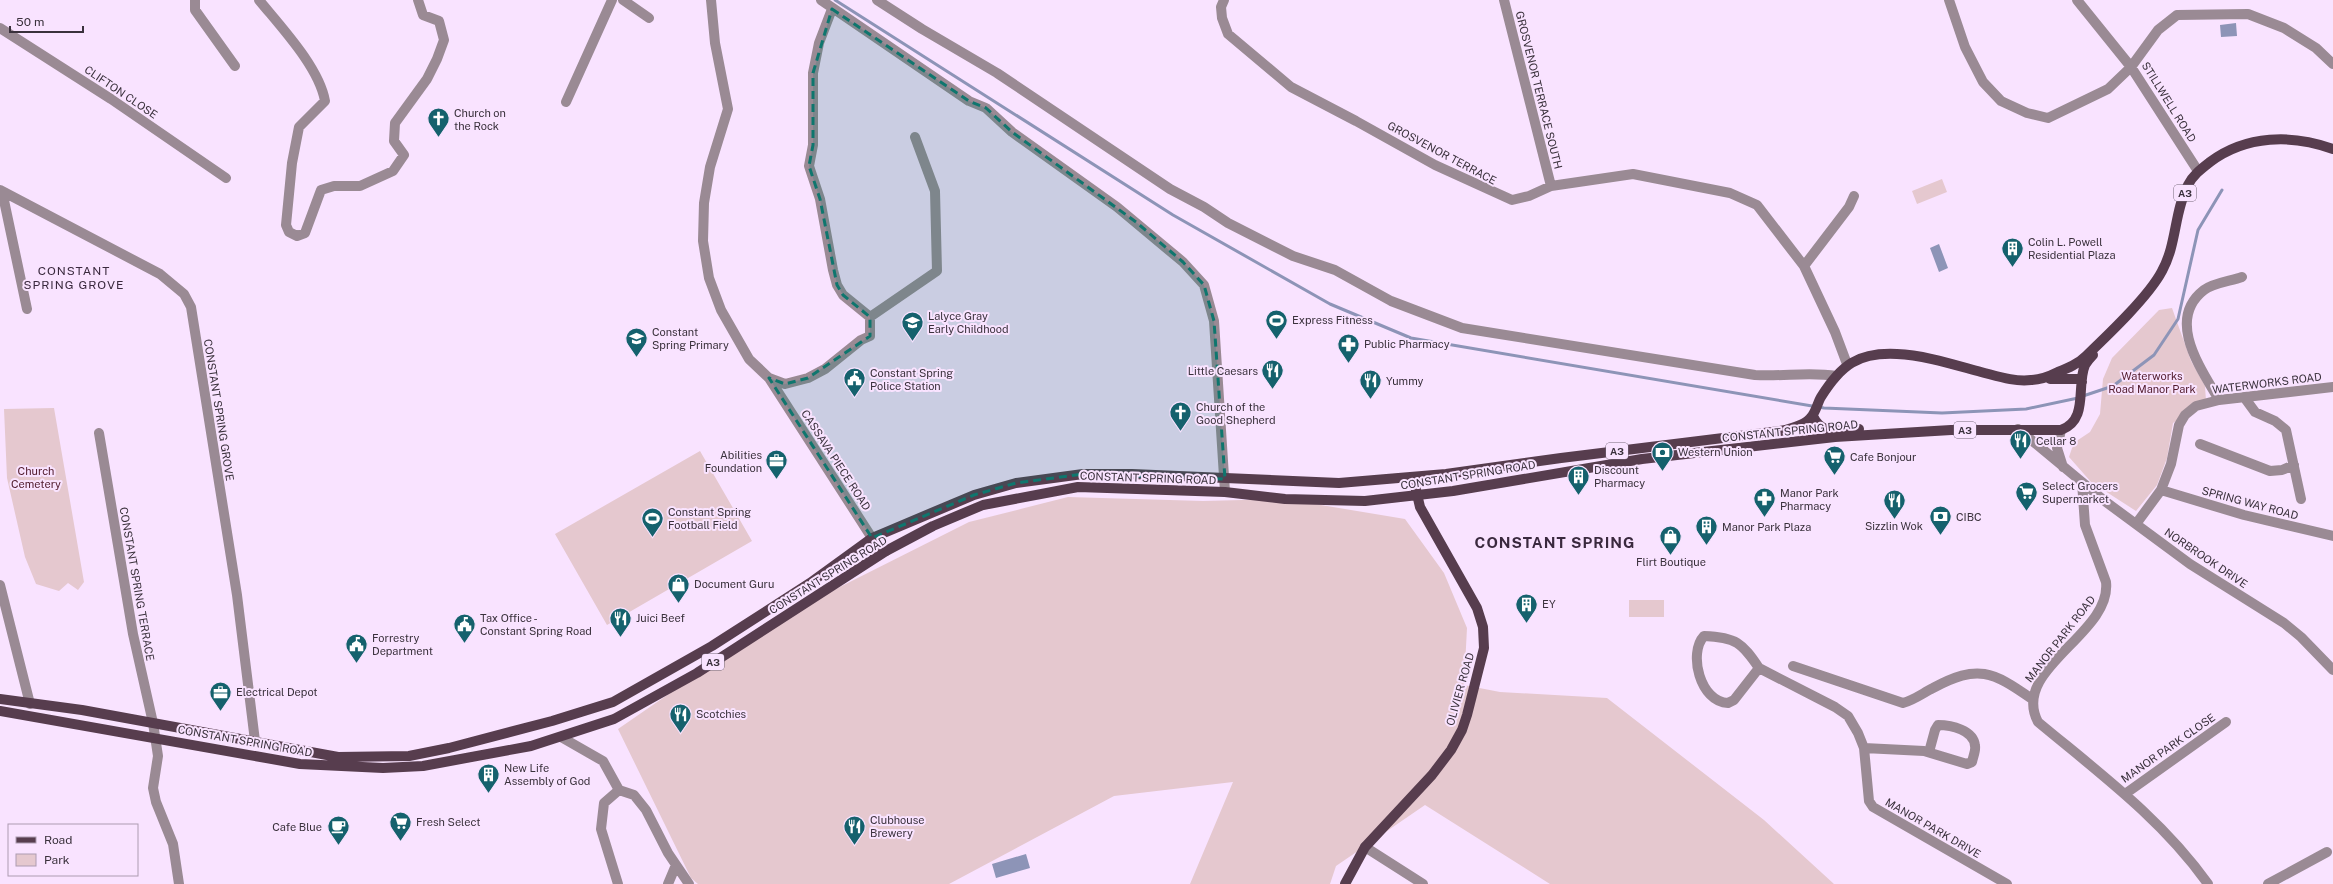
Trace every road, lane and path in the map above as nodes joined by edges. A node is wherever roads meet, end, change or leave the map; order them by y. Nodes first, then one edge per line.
1 (195, 0) edge
2 (259, 0) edge
3 (418, 0) edge
4 (612, 0) edge
5 (623, 0) edge
6 (711, 0) edge
7 (821, 0) edge
8 (876, 0) edge
9 (1224, 0) edge
10 (1504, 0) edge
11 (1949, 0) edge
12 (2077, 0) edge
13 (832, 8) junction
14 (649, 18) dead end
15 (0, 28) edge
16 (2333, 64) edge
17 (235, 66) dead end
18 (2131, 67) junction
19 (566, 102) dead end
20 (915, 137) dead end
21 (2333, 149) edge
22 (2198, 171) junction
23 (226, 178) dead end
24 (1551, 186) junction
25 (1, 190) edge
26 (1854, 196) dead end
27 (1804, 266) junction
28 (2242, 277) dead end
29 (27, 309) dead end
30 (870, 317) junction
31 (2105, 337) junction
32 (1847, 364) junction
33 (1836, 376) junction
34 (769, 378) junction
35 (2036, 380) junction
36 (2081, 386) junction
37 (2333, 386) edge
38 (2244, 397) junction
39 (2220, 400) junction
40 (1813, 414) junction
41 (2018, 429) junction
42 (1951, 430) junction
43 (2061, 430) junction
44 (99, 434) dead end
45 (2200, 444) dead end
46 (2294, 465) junction
47 (2063, 467) junction
48 (1413, 477) junction
49 (1225, 479) junction
50 (2082, 482) junction
51 (2161, 490) junction
52 (1225, 492) junction
53 (1416, 496) junction
54 (2301, 499) dead end
55 (2136, 524) junction
56 (2333, 536) edge
57 (872, 538) junction
58 (886, 552) junction
59 (0, 584) edge
60 (1793, 666) dead end
61 (1759, 668) junction
62 (2333, 670) edge
63 (2032, 698) junction
64 (0, 699) edge
65 (30, 704) junction
66 (0, 711) edge
67 (2226, 722) dead end
68 (153, 723) junction
69 (561, 737) junction
70 (155, 738) junction
71 (255, 741) junction
72 (1864, 748) junction
73 (1929, 752) junction
74 (619, 790) junction
75 (2125, 794) junction
76 (1365, 846) junction
77 (2327, 852) dead end
78 (676, 865) junction
79 (179, 884) edge
80 (618, 884) edge
81 (668, 884) edge
82 (689, 884) edge
83 (1345, 884) edge
84 (1423, 884) edge
85 (2007, 884) edge
86 (2208, 884) edge
87 (2268, 884) edge

1 - 17 street
2 - 3 street
4 - 19 street
5 - 14 street
6 - 34 street, CASSAVA PIECE ROAD
7 - 13 street
8 - 33 street
9 - 24 street, GROSVENOR TERRACE
10 - 24 street, GROSVENOR TERRACE SOUTH
11 - 18 street
12 - 18 street
13 - 30 street
13 - 49 street
15 - 23 street, CLIFTON CLOSE
16 - 18 street, STILLWELL ROAD
18 - 22 street, STILLWELL ROAD
20 - 30 street
21 - 22 main road, CONSTANT SPRING ROAD / A3
22 - 31 main road, CONSTANT SPRING ROAD / A3
24 - 27 street, GROSVENOR TERRACE
25 - 29 street
25 - 71 street, CONSTANT SPRING GROVE
26 - 27 street
27 - 32 street, GROSVENOR TERRACE
28 - 39 street
30 - 34 street, CASSAVA PIECE ROAD
31 - 35 main road, CONSTANT SPRING ROAD / A3
31 - 36 main road, CONSTANT SPRING ROAD / A3
32 - 33 main road, CONSTANT SPRING ROAD / A3
32 - 35 main road, CONSTANT SPRING ROAD / A3
33 - 40 main road, CONSTANT SPRING ROAD / A3
34 - 57 street, CASSAVA PIECE ROAD
35 - 36 main road
36 - 43 main road, CONSTANT SPRING ROAD / A3
37 - 38 street, WATERWORKS ROAD
38 - 39 street, WATERWORKS ROAD
38 - 46 street
39 - 51 street, WATERWORKS ROAD
40 - 42 main road
40 - 48 main road, CONSTANT SPRING ROAD / A3
41 - 42 main road, CONSTANT SPRING ROAD / A3
41 - 43 main road, CONSTANT SPRING ROAD / A3
41 - 47 street, NORBROOK DRIVE
42 - 53 main road, CONSTANT SPRING ROAD / A3
43 - 47 street
44 - 68 street, CONSTANT SPRING TERRACE
45 - 46 street
46 - 54 street
47 - 50 street, NORBROOK DRIVE
48 - 49 main road, CONSTANT SPRING ROAD / A3
48 - 53 main road, OLIVIER ROAD
49 - 52 street
49 - 57 main road, CONSTANT SPRING ROAD / A3
50 - 55 street, NORBROOK DRIVE
50 - 63 street, MANOR PARK ROAD
51 - 55 street, WATERWORKS ROAD
51 - 56 street, SPRING WAY ROAD
52 - 53 main road, CONSTANT SPRING ROAD / A3
52 - 58 main road, CONSTANT SPRING ROAD / A3
53 - 76 main road, OLIVIER ROAD
55 - 62 street, NORBROOK DRIVE
57 - 58 street, CASSAVA PIECE ROAD
57 - 71 main road, CONSTANT SPRING ROAD / A3
58 - 69 main road, CONSTANT SPRING ROAD / A3
59 - 65 street
60 - 63 street
61 - 61 street
61 - 72 street, MANOR PARK DRIVE
63 - 75 street, MANOR PARK ROAD
64 - 65 main road, CONSTANT SPRING ROAD / A3
65 - 68 main road, CONSTANT SPRING ROAD / A3
66 - 70 main road, CONSTANT SPRING ROAD / A3
67 - 75 street, MANOR PARK CLOSE
68 - 70 street, CONSTANT SPRING TERRACE
68 - 71 main road, CONSTANT SPRING ROAD / A3
69 - 70 main road, CONSTANT SPRING ROAD / A3
69 - 74 street
70 - 79 street, CONSTANT SPRING TERRACE
72 - 73 street
72 - 85 street, MANOR PARK DRIVE
73 - 73 street
74 - 78 street
74 - 80 street
75 - 86 street, MANOR PARK ROAD
76 - 83 main road, OLIVIER ROAD
76 - 84 street
77 - 87 street
78 - 81 street
78 - 82 street

